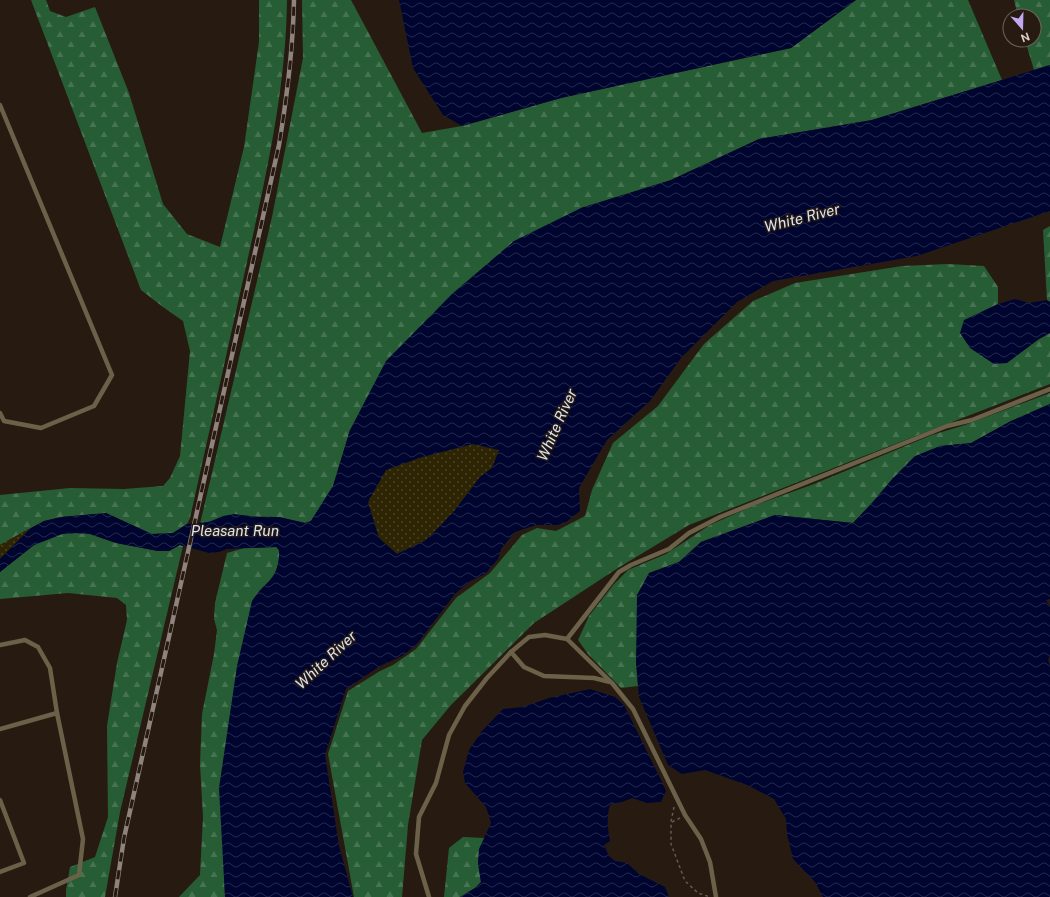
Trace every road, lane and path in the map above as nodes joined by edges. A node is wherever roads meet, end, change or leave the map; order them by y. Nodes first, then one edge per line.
1 (0, 105) edge
2 (1050, 389) edge
3 (0, 412) edge
4 (567, 639) junction
5 (0, 645) edge
6 (511, 652) junction
7 (612, 683) junction
8 (57, 713) junction
9 (0, 729) edge
10 (675, 796) junction
11 (0, 800) edge
12 (0, 872) edge
13 (30, 897) edge
14 (429, 897) edge
15 (710, 897) edge
16 (716, 897) edge

1 - 3 lane
2 - 4 lane
4 - 6 lane
4 - 7 lane
5 - 8 lane
6 - 7 lane
6 - 14 lane
7 - 10 lane
8 - 9 lane
8 - 13 lane
10 - 15 path
10 - 16 lane
11 - 12 lane

